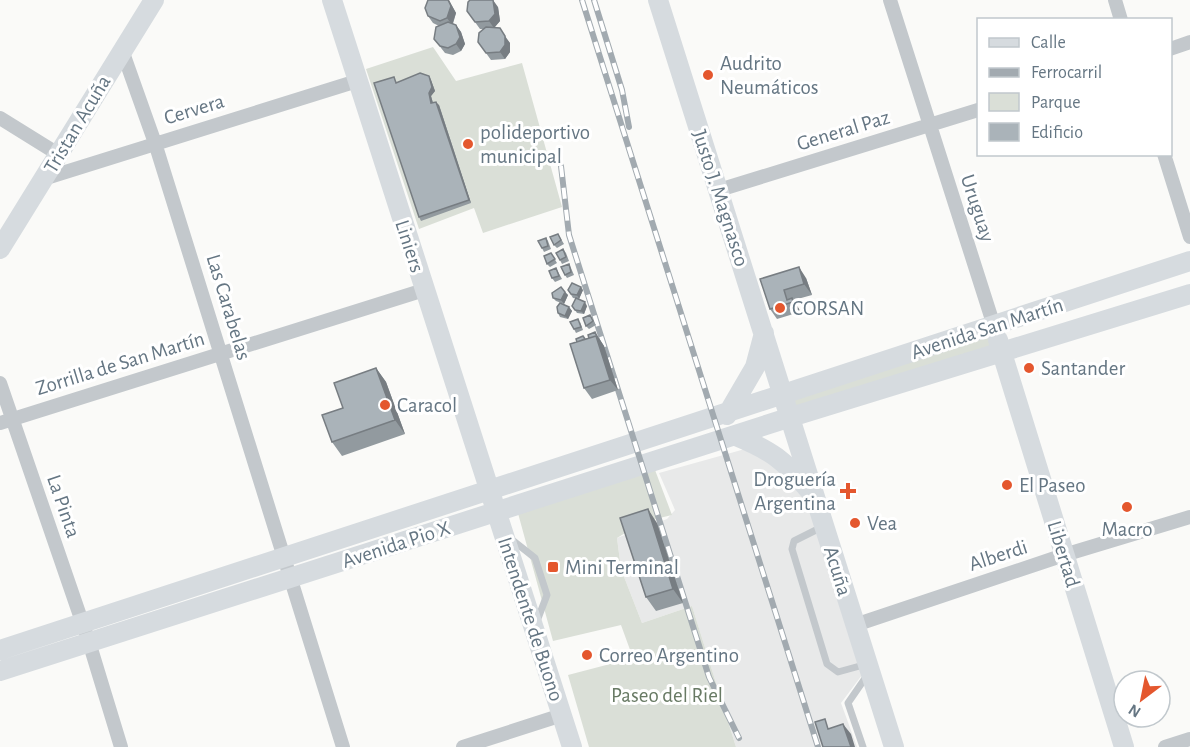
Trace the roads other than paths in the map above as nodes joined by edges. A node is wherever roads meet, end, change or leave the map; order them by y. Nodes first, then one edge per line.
1 (332, 0) edge
2 (658, 0) edge
3 (890, 0) edge
4 (1115, 0) edge
5 (151, 1) edge
6 (1120, 18) edge
7 (1190, 42) edge
8 (1172, 48) edge
9 (122, 50) junction
10 (357, 81) junction
11 (977, 110) edge
12 (0, 118) edge
13 (930, 126) junction
14 (155, 143) junction
15 (58, 154) junction
16 (1165, 156) edge
17 (43, 179) junction
18 (719, 190) junction
19 (1190, 237) edge
20 (0, 249) edge
21 (1190, 261) edge
22 (424, 290) junction
23 (1190, 294) edge
24 (994, 326) junction
25 (764, 333) junction
26 (222, 353) junction
27 (1002, 353) junction
28 (0, 383) edge
29 (784, 395) junction
30 (727, 415) junction
31 (791, 417) junction
32 (6, 421) edge
33 (736, 436) junction
34 (490, 491) junction
35 (816, 500) junction
36 (497, 512) junction
37 (1190, 517) edge
38 (824, 526) junction
39 (1064, 555) junction
40 (283, 559) junction
41 (289, 579) junction
42 (855, 625) junction
43 (86, 633) junction
44 (0, 650) edge
45 (868, 668) junction
46 (0, 671) edge
47 (562, 715) junction
48 (1190, 739) edge
49 (121, 747) edge
50 (343, 747) edge
51 (463, 747) edge
52 (572, 747) edge
53 (862, 747) edge
54 (894, 747) edge
55 (1124, 747) edge
56 (1166, 747) edge

1 - 10 main road, Liniers
2 - 18 main road, Justo J. Magnasco
3 - 13 street, Uruguay
4 - 6 street
5 - 9 main road, Tristan Acuña
7 - 8 street
9 - 14 street, Las Carabelas
9 - 15 main road, Tristan Acuña
10 - 14 street, Cervera
10 - 22 main road, Liniers
11 - 13 street, General Paz
12 - 15 street
13 - 18 street, General Paz
13 - 24 street, Uruguay
14 - 17 street, Cervera
14 - 26 street, Las Carabelas
15 - 17 main road, Tristan Acuña
16 - 19 street
17 - 20 main road, Tristan Acuña
18 - 25 main road, Justo J. Magnasco
21 - 24 main road, Avenida San Martín
22 - 26 street, Zorrilla de San Martín
22 - 34 main road, Liniers
23 - 27 main road, Avenida San Martín
24 - 27 main road, Libertad
24 - 29 main road, Avenida San Martín
25 - 29 main road, Justo J. Magnasco
25 - 30 main road
26 - 32 street, Zorrilla de San Martín
26 - 40 street, Las Carabelas
27 - 31 main road, Avenida San Martín
27 - 39 main road, Libertad
28 - 32 street, La Pinta
29 - 30 main road, Avenida Pio X
29 - 31 main road, Acuña
30 - 34 main road, Avenida Pio X
31 - 33 main road, Avenida Pio X
31 - 35 main road, Acuña
32 - 43 street, La Pinta
33 - 35 main road
33 - 36 main road, Avenida Pio X
34 - 36 main road, Intendente de Buono
34 - 40 main road, Avenida Pio X
35 - 38 main road, Acuña
36 - 41 main road, Avenida Pio X
36 - 47 main road, Intendente de Buono
37 - 39 street, Alberdi
38 - 42 main road, Acuña
38 - 45 lane
39 - 42 street, Alberdi
39 - 55 main road, Libertad
40 - 41 street, Las Carabelas
40 - 43 main road, Avenida Pio X
41 - 43 main road, Avenida Pio X
41 - 50 street, Las Carabelas
42 - 45 main road, Acuña
43 - 44 main road, Avenida Pio X
43 - 46 main road, Avenida Pio X
43 - 49 street, La Pinta
45 - 53 lane
45 - 54 main road, Acuña
47 - 51 street
47 - 52 main road, Intendente de Buono
48 - 56 street

